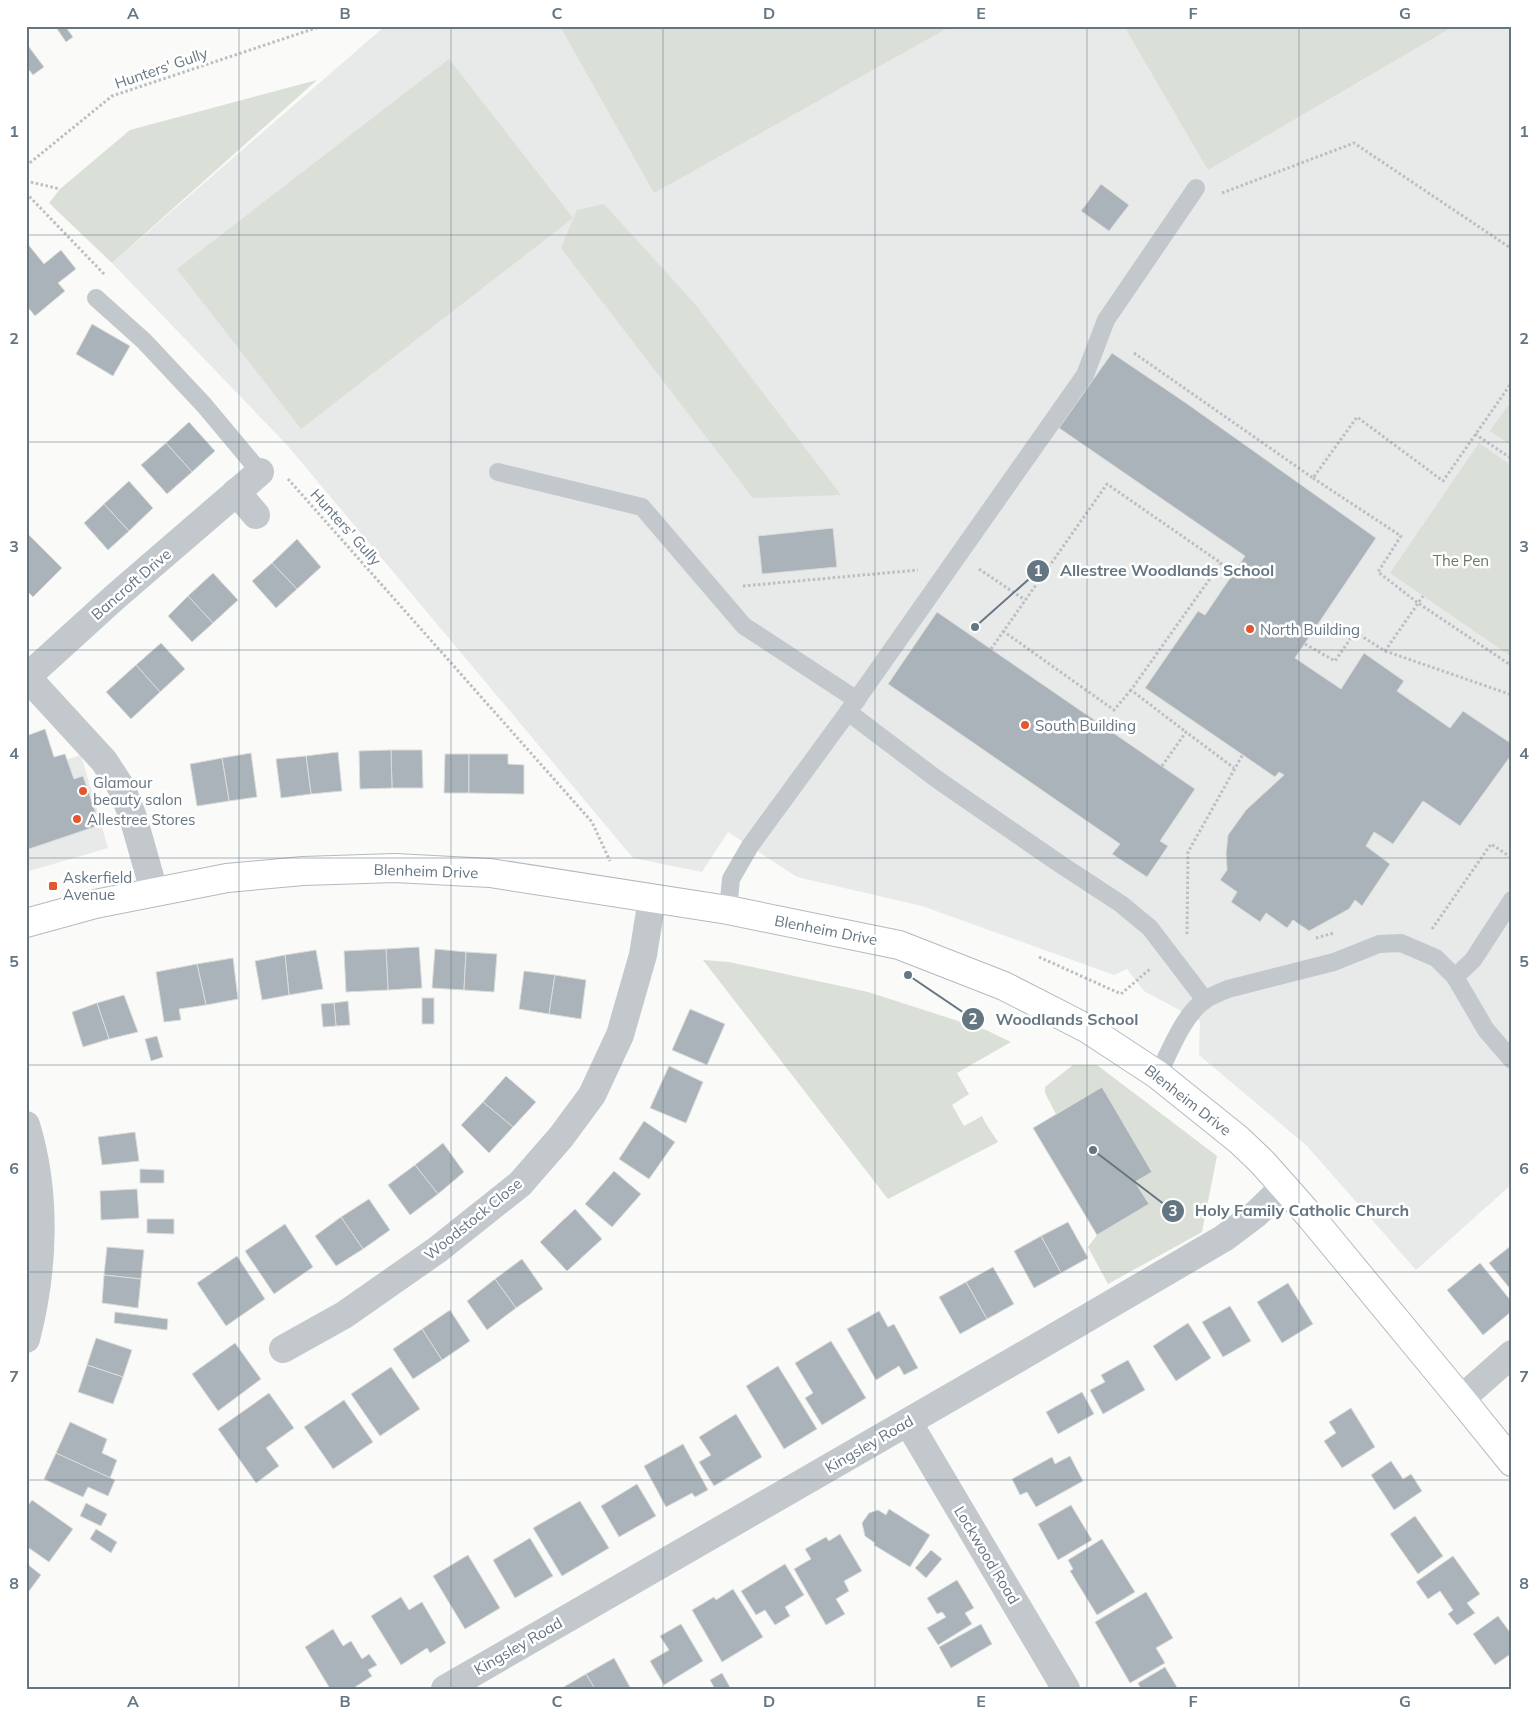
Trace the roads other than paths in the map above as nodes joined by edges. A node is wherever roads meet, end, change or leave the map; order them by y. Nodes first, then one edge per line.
1 (1196, 188) dead end
2 (96, 298) dead end
3 (498, 472) dead end
4 (272, 474) joint
5 (236, 492) junction
6 (256, 515) dead end
7 (27, 677) edge
8 (853, 706) junction
9 (154, 891) junction
10 (652, 899) junction
11 (1512, 900) edge
12 (728, 910) junction
13 (26, 923) edge
14 (1455, 977) junction
15 (1205, 1000) junction
16 (1512, 1060) edge
17 (1158, 1075) junction
18 (26, 1125) edge
19 (1284, 1187) junction
20 (26, 1339) edge
21 (283, 1349) dead end
22 (1512, 1354) edge
23 (1461, 1399) junction
24 (908, 1422) junction
25 (1512, 1462) edge
26 (444, 1689) edge
27 (1066, 1689) edge

1 - 8 lane
2 - 4 lane
3 - 8 lane
4 - 5 street, Bancroft Drive
5 - 6 street
5 - 7 street, Bancroft Drive
7 - 9 street
8 - 12 lane
8 - 15 lane
9 - 10 street, Blenheim Drive
9 - 13 street, Blenheim Drive
10 - 12 street, Blenheim Drive
10 - 21 street, Woodstock Close
11 - 14 lane
12 - 17 street, Blenheim Drive
14 - 15 lane
14 - 16 lane
15 - 17 lane
17 - 19 street, Blenheim Drive
18 - 20 street
19 - 23 street, Blenheim Drive
19 - 24 street, Kingsley Road
22 - 23 street
23 - 25 street, Blenheim Drive
24 - 26 street, Kingsley Road
24 - 27 street, Lockwood Road

